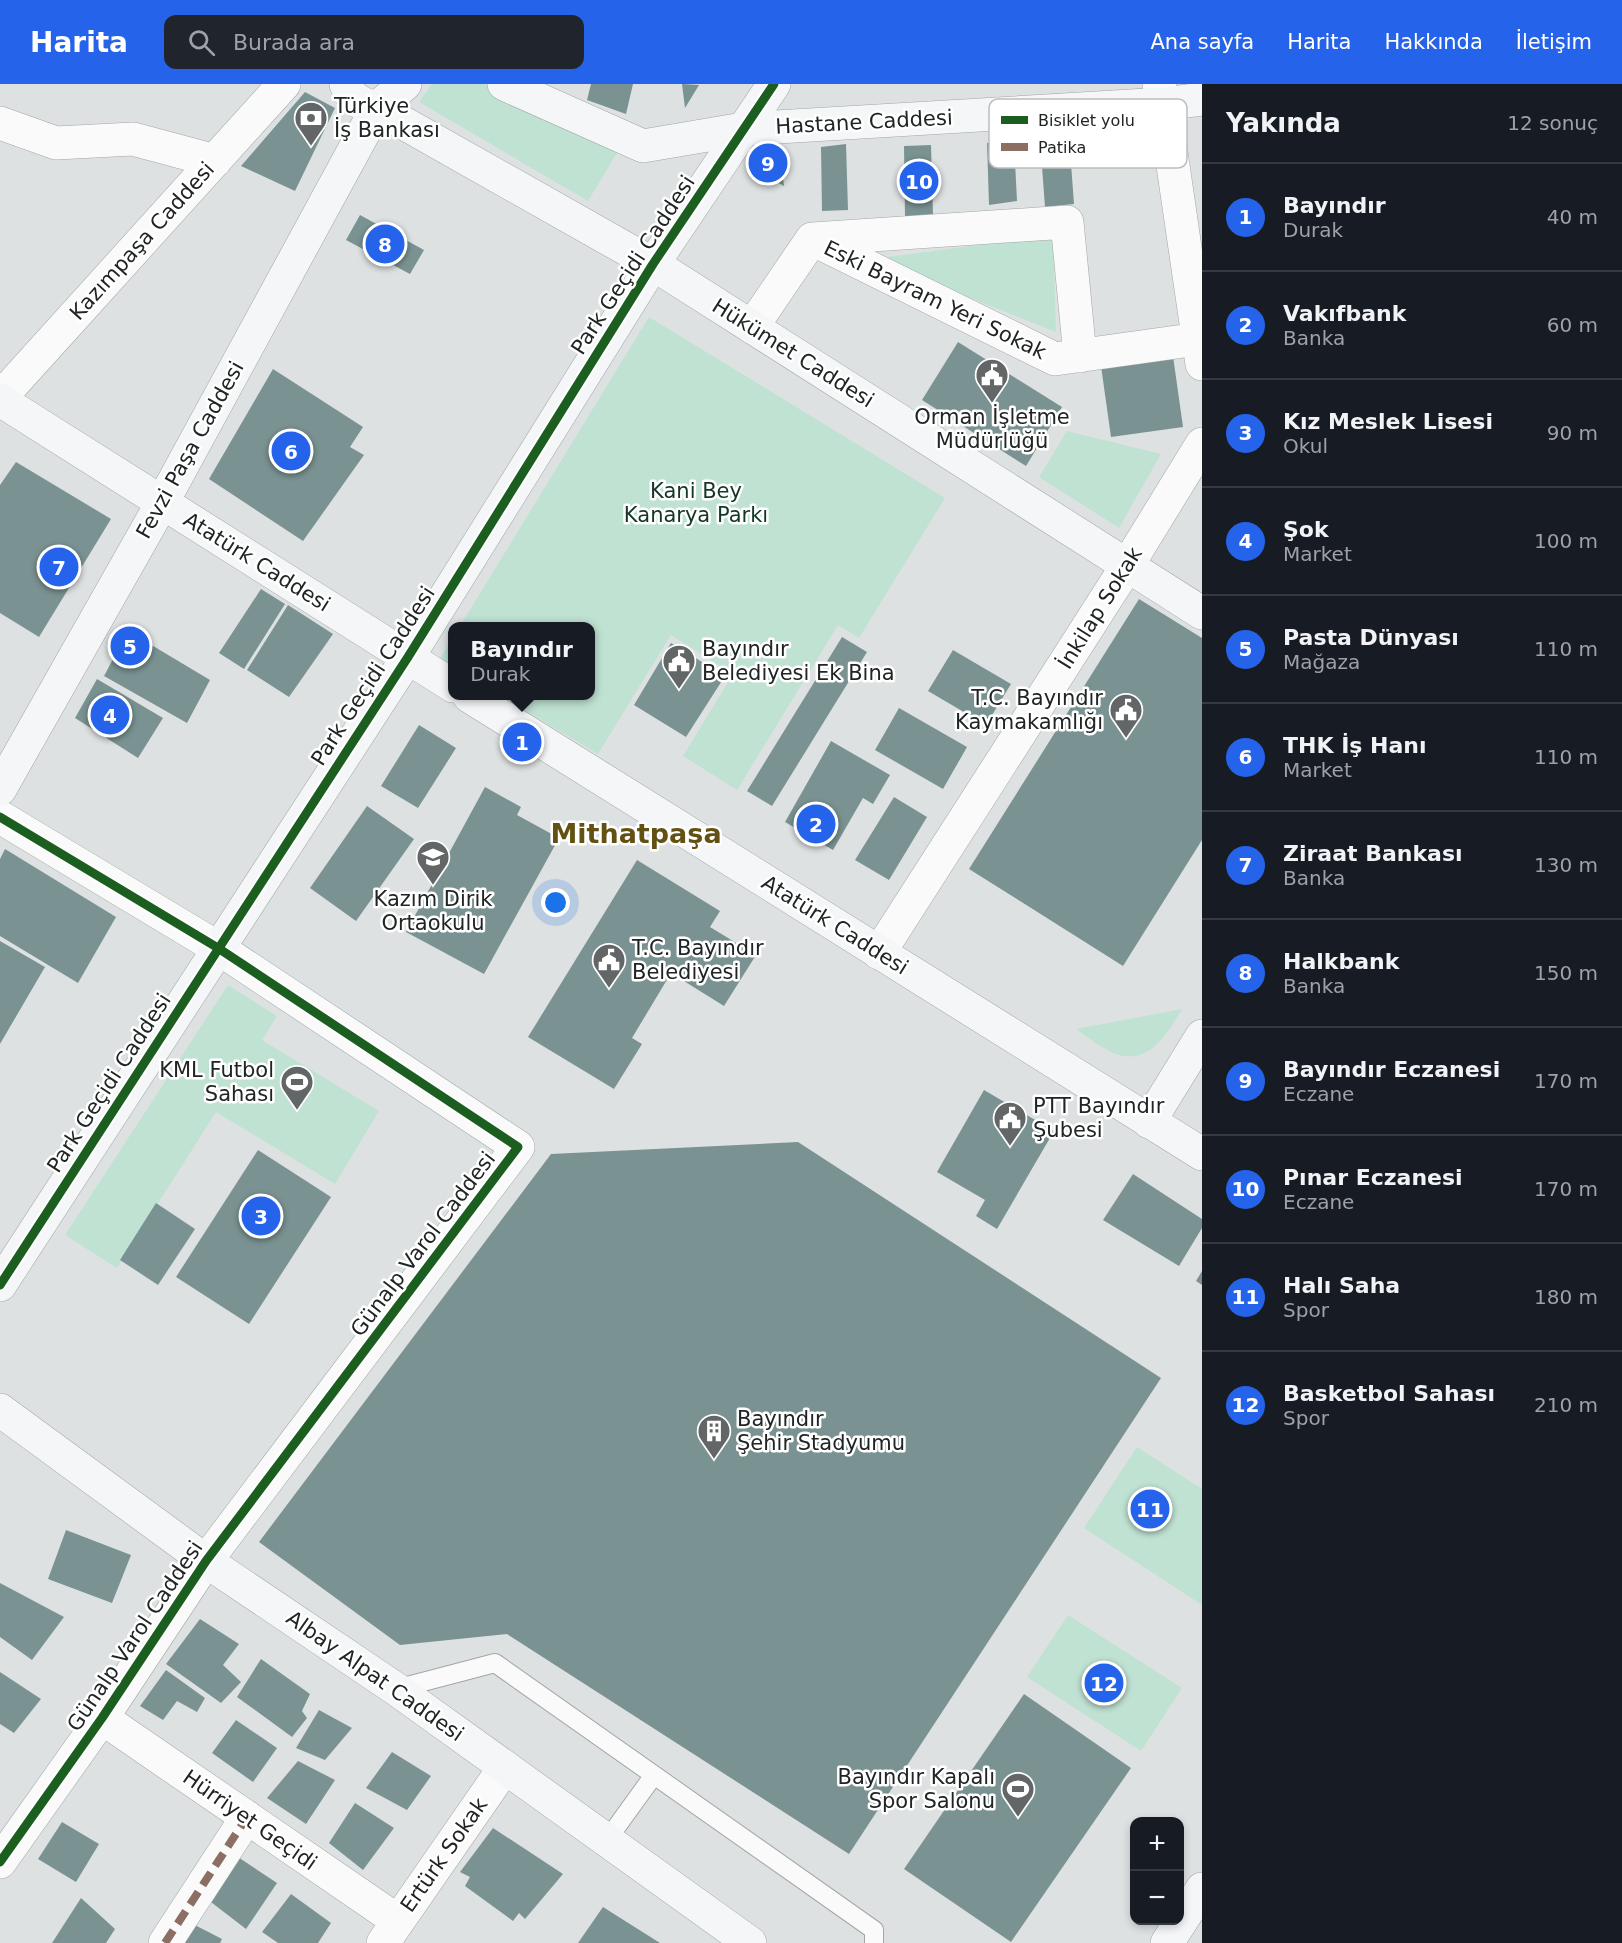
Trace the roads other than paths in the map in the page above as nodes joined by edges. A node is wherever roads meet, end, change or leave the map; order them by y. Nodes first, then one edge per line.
1 (284, 84) edge
2 (346, 84) edge
3 (405, 84) edge
4 (504, 84) edge
5 (774, 84) edge
6 (1161, 94) edge
7 (1101, 99) edge
8 (1202, 99) edge
9 (376, 108) junction
10 (989, 108) edge
11 (0, 123) edge
12 (743, 129) junction
13 (215, 160) junction
14 (1172, 168) edge
15 (812, 239) junction
16 (653, 264) junction
17 (752, 327) junction
18 (1200, 352) edge
19 (1080, 356) junction
20 (0, 398) edge
21 (1202, 444) edge
22 (162, 503) junction
23 (1127, 566) junction
24 (1202, 613) edge
25 (408, 657) junction
26 (448, 683) edge
27 (475, 700) edge
28 (0, 789) edge
29 (0, 817) edge
30 (218, 948) junction
31 (879, 952) junction
32 (1202, 1036) edge
33 (1149, 1122) junction
34 (1202, 1155) edge
35 (0, 1285) edge
36 (0, 1410) edge
37 (206, 1561) junction
38 (396, 1689) junction
39 (102, 1718) junction
40 (505, 1767) junction
41 (654, 1775) junction
42 (247, 1817) junction
43 (607, 1840) junction
44 (0, 1862) edge
45 (1202, 1889) edge
46 (390, 1932) edge
47 (165, 1943) edge
48 (750, 1943) edge
49 (874, 1943) edge
50 (1167, 1943) edge

1 - 13 street, Kazımpaşa Caddesi
2 - 9 street, Hükümet Caddesi
3 - 9 street
4 - 12 street, Hastane Caddesi
5 - 12 street, Park Geçidi Caddesi
6 - 7 street, Hastane Caddesi
6 - 8 street, Hastane Caddesi
9 - 16 street, Hükümet Caddesi
9 - 22 street, Fevzi Paşa Caddesi
10 - 12 street, Hastane Caddesi
11 - 13 street
12 - 16 street, Park Geçidi Caddesi
13 - 20 street, Kazımpaşa Caddesi
14 - 18 street
15 - 17 street, Eski Bayram Yeri Sokak
15 - 19 street, Eski Bayram Yeri Sokak
15 - 19 street
16 - 17 street, Hükümet Caddesi
16 - 25 street, Park Geçidi Caddesi
17 - 23 street, Hükümet Caddesi
18 - 19 street, Eski Bayram Yeri Sokak
20 - 22 street, Atatürk Caddesi
21 - 23 street, İnkilap Sokak
22 - 25 street, Atatürk Caddesi
22 - 28 street, Fevzi Paşa Caddesi
23 - 24 street, Hükümet Caddesi
23 - 31 street, İnkilap Sokak
25 - 26 street, Atatürk Caddesi
25 - 30 street, Park Geçidi Caddesi
27 - 31 street, Atatürk Caddesi
29 - 30 street, Günalp Varol Caddesi
30 - 35 street, Park Geçidi Caddesi
30 - 37 street, Günalp Varol Caddesi
31 - 33 street, Atatürk Caddesi
32 - 33 street
33 - 34 street, Atatürk Caddesi
36 - 37 street, Albay Alpat Caddesi
37 - 38 street, Albay Alpat Caddesi
37 - 39 street, Günalp Varol Caddesi
38 - 40 street, Albay Alpat Caddesi
38 - 41 lane
39 - 42 street, Hürriyet Geçidi
39 - 44 street, Günalp Varol Caddesi
40 - 43 street, Albay Alpat Caddesi
40 - 46 street, Ertürk Sokak
41 - 43 lane
41 - 49 lane
42 - 46 street, Hürriyet Geçidi
42 - 47 street
43 - 48 street, Albay Alpat Caddesi
45 - 50 street

